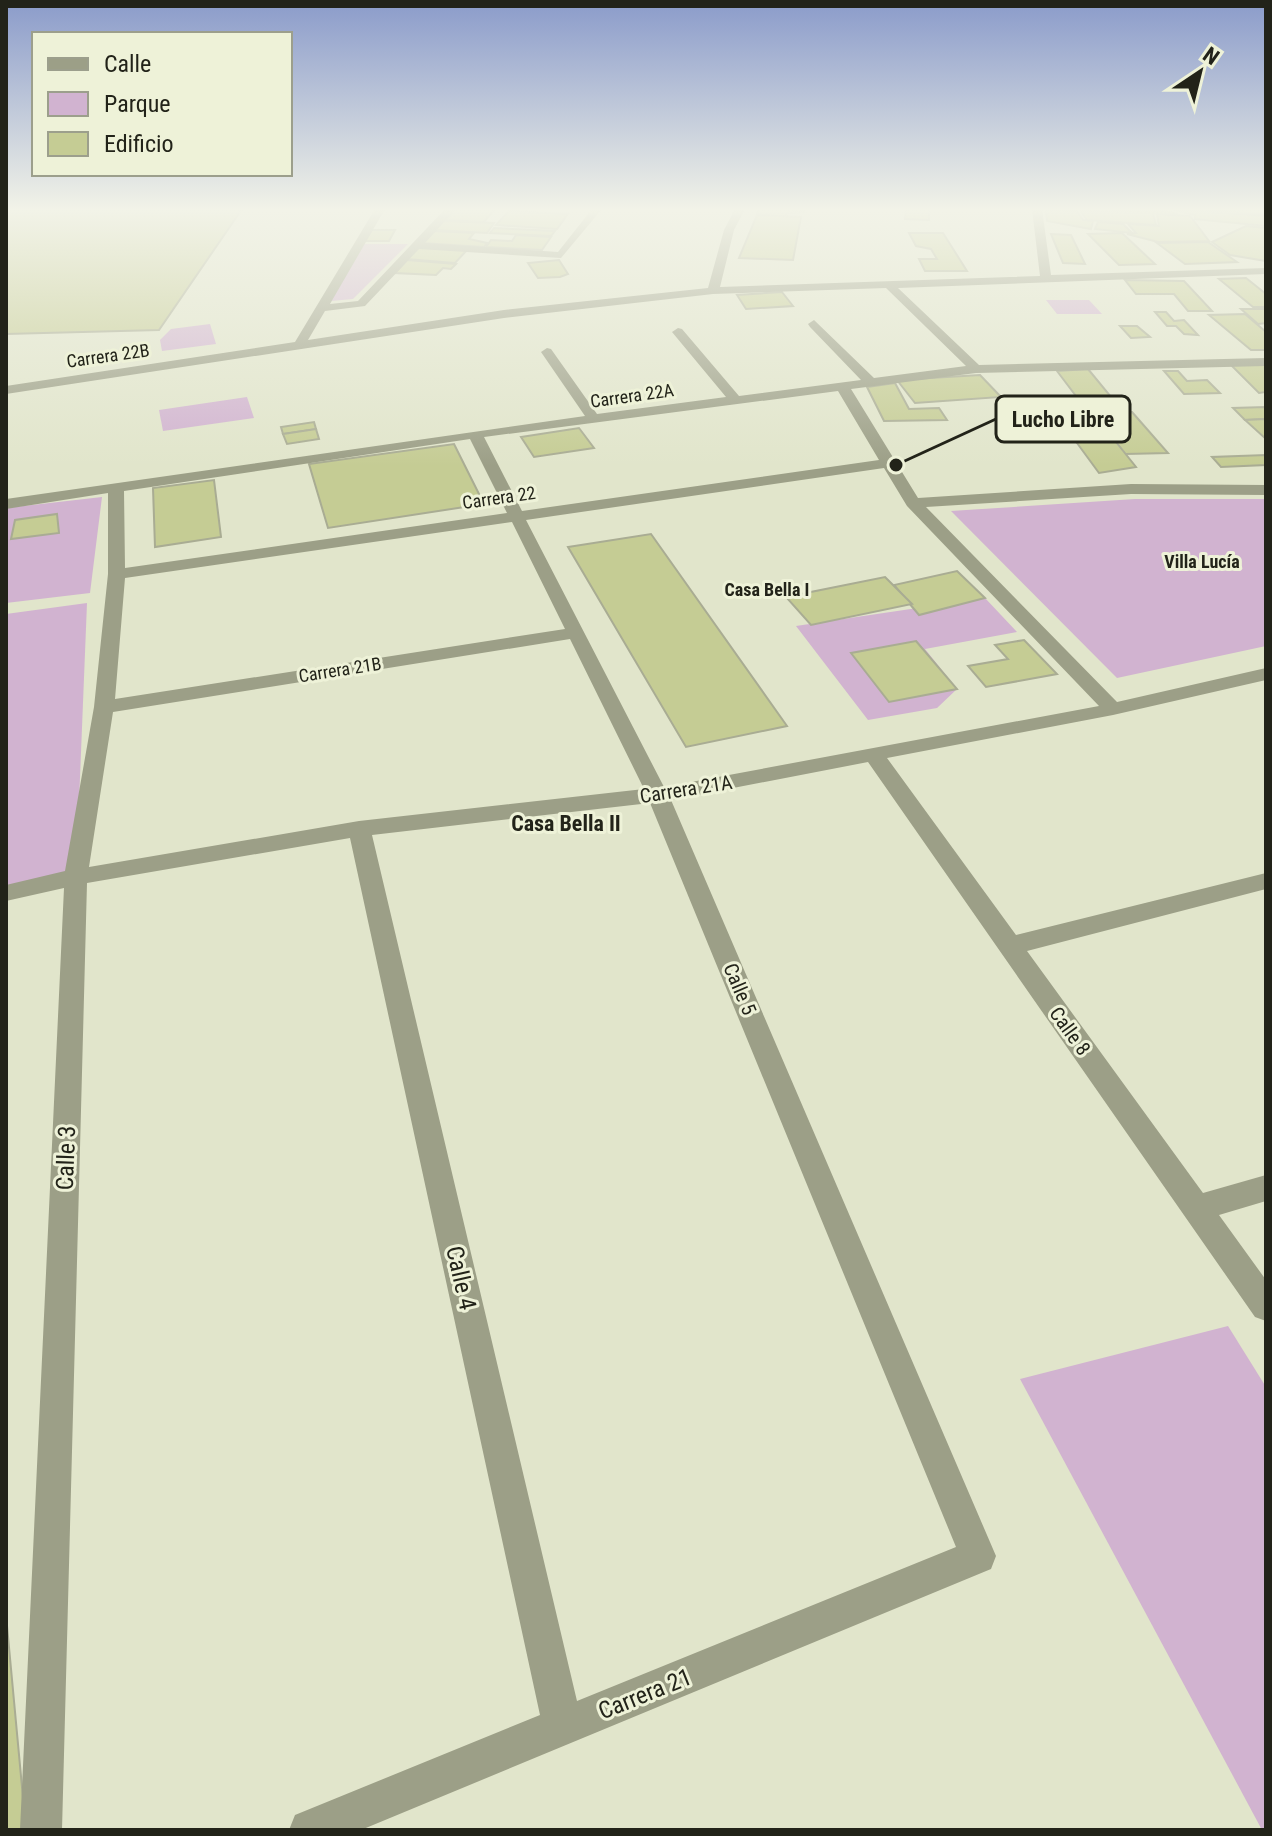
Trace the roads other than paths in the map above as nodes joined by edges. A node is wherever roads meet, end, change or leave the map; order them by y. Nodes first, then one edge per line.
1 (328, 295) edge
2 (369, 295) edge
3 (680, 295) edge
4 (899, 295) edge
5 (320, 308) junction
6 (814, 324) dead end
7 (678, 332) dead end
8 (298, 347) junction
9 (547, 352) dead end
10 (1266, 362) edge
11 (976, 369) junction
12 (870, 382) junction
13 (842, 386) junction
14 (6, 390) edge
15 (735, 400) junction
16 (594, 419) junction
17 (475, 434) junction
18 (887, 463) junction
19 (116, 489) junction
20 (1266, 490) edge
21 (913, 503) junction
22 (6, 504) edge
23 (516, 516) junction
24 (117, 574) junction
25 (576, 633) junction
26 (1266, 674) edge
27 (104, 707) junction
28 (1113, 709) junction
29 (874, 755) junction
30 (658, 795) junction
31 (359, 829) junction
32 (76, 877) junction
33 (1266, 881) edge
34 (6, 893) edge
35 (1009, 946) junction
36 (1266, 1188) edge
37 (1196, 1208) junction
38 (1266, 1306) edge
39 (978, 1556) joint
40 (563, 1727) junction
41 (41, 1830) edge
42 (310, 1830) edge

1 - 5 street
2 - 5 street
3 - 8 street, Carrera 22B
4 - 11 street
5 - 8 street
6 - 12 street
7 - 15 street
8 - 14 street, Carrera 22B
9 - 16 street
10 - 11 street, Carrera 22A
11 - 12 street, Carrera 22A
12 - 13 street, Carrera 22A
13 - 15 street, Carrera 22A
13 - 18 street
15 - 16 street, Carrera 22A
16 - 17 street, Carrera 22A
17 - 19 street, Carrera 22A
17 - 23 street, Calle 5
18 - 21 street
18 - 23 street, Carrera 22
19 - 22 street, Carrera 22A
19 - 24 street, Calle 3
20 - 21 street
21 - 28 street
23 - 24 street, Carrera 22
23 - 25 street, Calle 5
24 - 27 street, Calle 3
25 - 27 street, Carrera 21B
25 - 30 street, Calle 5
26 - 28 street, Carrera 21A
27 - 32 street, Calle 3
28 - 29 street, Carrera 21A
29 - 30 street, Carrera 21A
29 - 35 street, Calle 8
30 - 31 street, Carrera 21A
30 - 39 street, Calle 5
31 - 32 street, Carrera 21A
31 - 40 street, Calle 4
32 - 34 street, Carrera 21A
32 - 41 street, Calle 3
33 - 35 street
35 - 37 street, Calle 8
36 - 37 street
37 - 38 street, Calle 8
39 - 40 street, Carrera 21
40 - 42 street, Carrera 21

